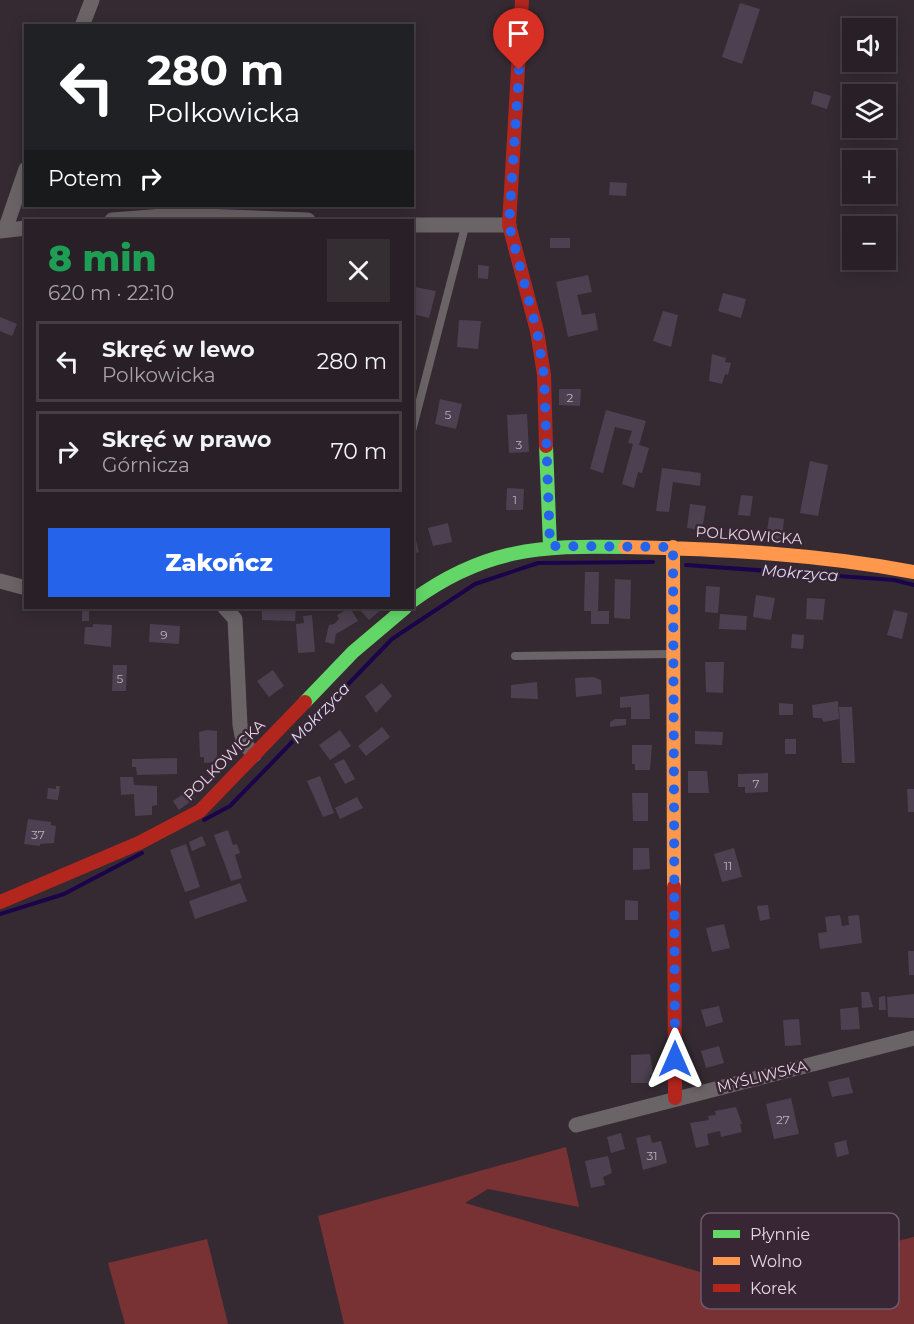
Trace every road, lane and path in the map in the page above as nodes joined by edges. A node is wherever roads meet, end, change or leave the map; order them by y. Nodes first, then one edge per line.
1 (92, 0) edge
2 (522, 0) edge
3 (83, 24) edge
4 (24, 174) edge
5 (125, 219) edge
6 (282, 219) edge
7 (414, 225) edge
8 (509, 225) junction
9 (465, 227) junction
10 (24, 228) edge
11 (2, 230) edge
12 (414, 423) edge
13 (550, 546) junction
14 (673, 547) junction
15 (914, 572) edge
16 (0, 581) edge
17 (24, 587) edge
18 (414, 600) edge
19 (226, 609) edge
20 (404, 609) edge
21 (673, 654) junction
22 (514, 656) dead end
23 (254, 755) junction
24 (0, 902) edge
25 (914, 1038) edge
26 (675, 1098) junction
27 (576, 1125) dead end

1 - 3 street
2 - 8 street
4 - 11 street
5 - 6 street
7 - 9 street
8 - 9 street
8 - 13 street
9 - 12 lane
10 - 11 street
13 - 14 street, POLKOWICKA
13 - 18 street, POLKOWICKA
14 - 15 street, POLKOWICKA
14 - 21 street
16 - 17 street
19 - 23 street
20 - 23 street, POLKOWICKA
21 - 22 lane
21 - 26 street
23 - 24 street, POLKOWICKA
25 - 26 street, MYŚLIWSKA
26 - 27 street, MYŚLIWSKA

